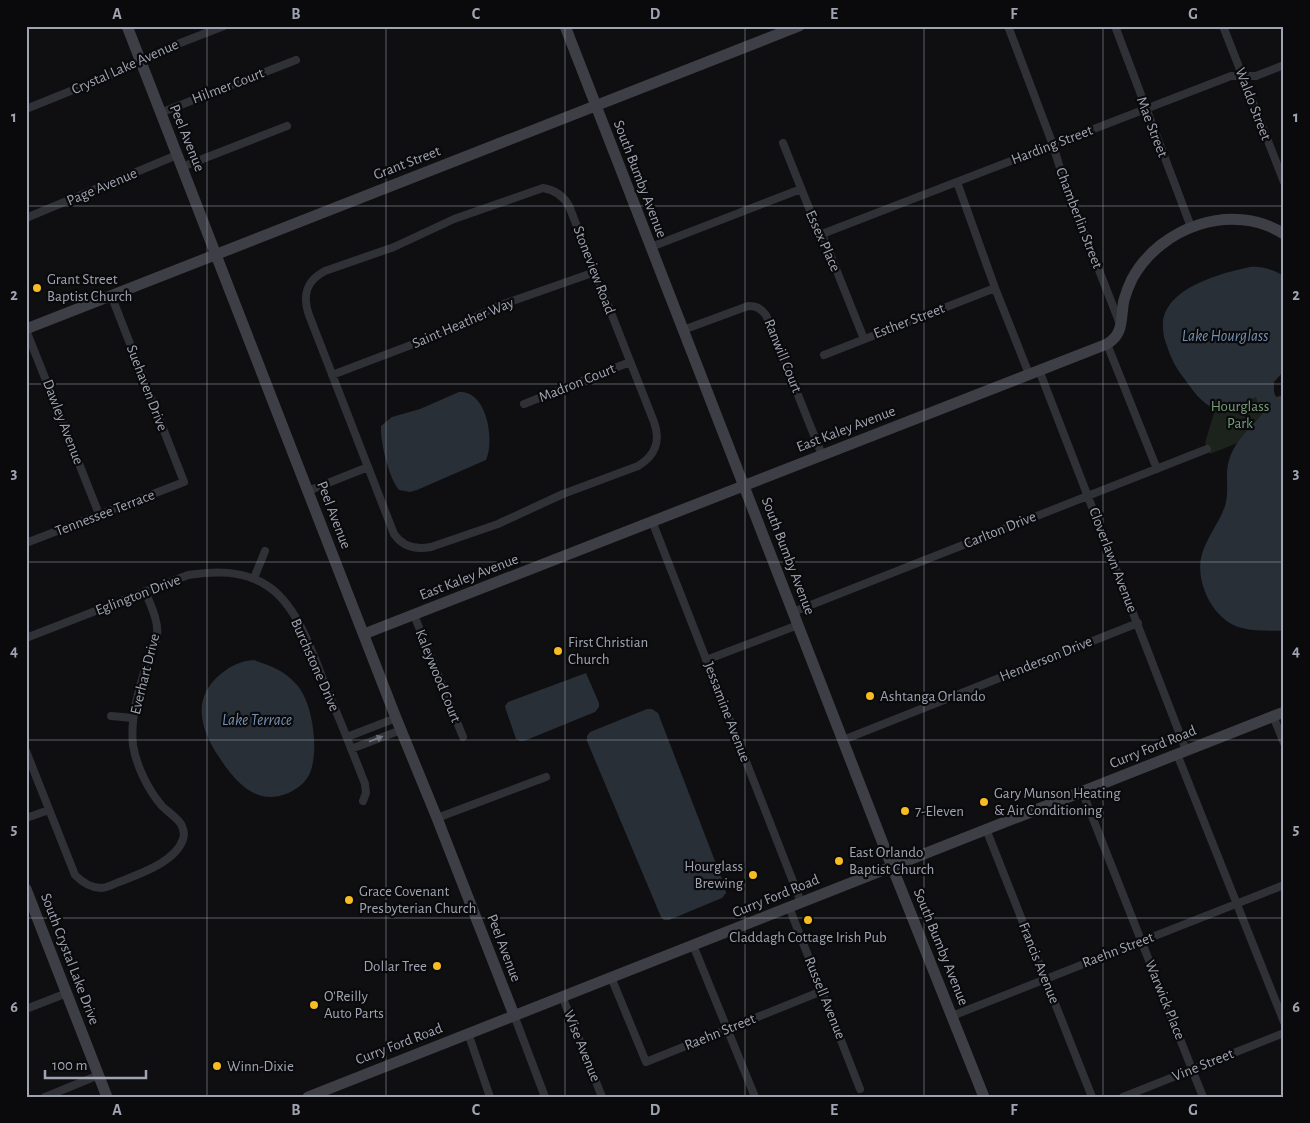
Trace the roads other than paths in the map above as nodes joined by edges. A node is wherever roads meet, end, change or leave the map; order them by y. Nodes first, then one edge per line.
1 (127, 26) edge
2 (224, 26) edge
3 (565, 26) edge
4 (798, 26) edge
5 (1008, 26) edge
6 (1115, 26) edge
7 (1223, 26) edge
8 (296, 60) dead end
9 (140, 63) junction
10 (1284, 65) edge
11 (1242, 76) junction
12 (596, 105) junction
13 (26, 110) edge
14 (1146, 110) junction
15 (160, 113) junction
16 (287, 126) dead end
17 (783, 143) dead end
18 (1053, 145) junction
19 (177, 155) junction
20 (182, 167) junction
21 (957, 182) junction
22 (1284, 182) edge
23 (801, 189) junction
24 (26, 218) edge
25 (1191, 226) junction
26 (822, 234) junction
27 (1284, 234) edge
28 (651, 247) junction
29 (216, 254) junction
30 (595, 272) junction
31 (995, 288) junction
32 (111, 295) junction
33 (1121, 326) junction
34 (26, 329) edge
35 (683, 330) junction
36 (864, 339) junction
37 (1107, 344) junction
38 (824, 355) dead end
39 (630, 362) junction
40 (1034, 372) junction
41 (332, 375) junction
42 (524, 404) dead end
43 (1207, 449) dead end
44 (822, 454) junction
45 (368, 467) junction
46 (1157, 469) junction
47 (184, 482) joint
48 (744, 485) junction
49 (308, 491) junction
50 (1088, 496) junction
51 (99, 514) junction
52 (652, 521) junction
53 (26, 543) edge
54 (265, 550) dead end
55 (254, 578) junction
56 (145, 591) junction
57 (793, 612) junction
58 (414, 615) junction
59 (1138, 623) junction
60 (798, 625) junction
61 (364, 634) junction
62 (26, 638) edge
63 (706, 660) junction
64 (1278, 714) edge
65 (111, 716) dead end
66 (133, 718) junction
67 (396, 718) junction
68 (401, 730) junction
69 (347, 737) junction
70 (463, 737) dead end
71 (843, 740) junction
72 (1284, 743) edge
73 (351, 749) junction
74 (26, 752) edge
75 (1182, 752) junction
76 (546, 777) dead end
77 (1082, 791) junction
78 (363, 801) dead end
79 (49, 810) junction
80 (26, 818) edge
81 (437, 818) junction
82 (986, 829) junction
83 (892, 866) junction
84 (1284, 885) edge
85 (26, 889) edge
86 (801, 902) junction
87 (1237, 903) junction
88 (789, 907) junction
89 (30, 912) edge
90 (1142, 941) junction
91 (693, 945) junction
92 (611, 977) junction
93 (1045, 979) junction
94 (822, 991) junction
95 (67, 993) junction
96 (562, 996) junction
97 (26, 1009) edge
98 (514, 1015) junction
99 (952, 1016) junction
100 (1284, 1022) edge
101 (727, 1029) junction
102 (468, 1033) junction
103 (1284, 1033) edge
104 (1193, 1069) junction
105 (99, 1076) junction
106 (860, 1088) dead end
107 (321, 1094) edge
108 (45, 1097) edge
109 (108, 1097) edge
110 (308, 1097) edge
111 (490, 1097) edge
112 (545, 1097) edge
113 (602, 1097) edge
114 (755, 1097) edge
115 (984, 1097) edge
116 (1092, 1097) edge
117 (1123, 1097) edge
118 (1203, 1097) edge

1 - 9 street, Peel Avenue
2 - 9 street, Crystal Lake Avenue
3 - 12 street, South Bumby Avenue
4 - 12 street, Grant Street
5 - 18 street, Chamberlin Street
6 - 14 street, Mae Street
7 - 11 street, Waldo Street
8 - 15 street, Hilmer Court
9 - 13 street, Crystal Lake Avenue
9 - 15 street, Peel Avenue
10 - 11 street, Harding Street
11 - 14 street, Harding Street
11 - 22 street, Waldo Street
12 - 28 street, South Bumby Avenue
12 - 29 street, Grant Street
14 - 18 street, Harding Street
14 - 25 street, Mae Street
15 - 19 street, Peel Avenue
16 - 20 street
17 - 23 street, Essex Place
18 - 21 street, Harding Street
18 - 33 street, Chamberlin Street
19 - 20 street, Peel Avenue
19 - 24 street, Page Avenue
20 - 29 street, Peel Avenue
21 - 26 street, Harding Street
21 - 31 street, Cloverlawn Avenue
23 - 26 street, Essex Place
23 - 28 street
25 - 27 street
25 - 33 street
26 - 36 street, Essex Place
28 - 35 street, South Bumby Avenue
29 - 32 street, Grant Street
29 - 49 street, Peel Avenue
30 - 39 street, Stoneview Road
30 - 41 street, Saint Heather Way
30 - 41 street, Stoneview Road
31 - 36 street, Esther Street
31 - 40 street, Cloverlawn Avenue
32 - 34 street, Grant Street
32 - 47 street, Suehaven Drive
33 - 37 street
34 - 51 street, Dawley Avenue
35 - 44 street, Ranwill Court
35 - 48 street, South Bumby Avenue
36 - 38 street, Esther Street
37 - 40 street, East Kaley Avenue
37 - 46 street
39 - 42 street, Madron Court
39 - 45 street, Stoneview Road
40 - 44 street, East Kaley Avenue
40 - 50 street, Cloverlawn Avenue
41 - 45 street, Stoneview Road
43 - 46 street, Carlton Drive
44 - 48 street, East Kaley Avenue
45 - 49 street
46 - 50 street, Carlton Drive
47 - 51 street, Tennessee Terrace
48 - 52 street, East Kaley Avenue
48 - 57 street, South Bumby Avenue
49 - 61 street, Peel Avenue
50 - 57 street, Carlton Drive
50 - 59 street, Cloverlawn Avenue
51 - 53 street, Tennessee Terrace
52 - 58 street, East Kaley Avenue
52 - 63 street, Jessamine Avenue
54 - 55 street
55 - 56 street, Eglington Drive
55 - 69 street, Burchstone Drive
56 - 62 street, Eglington Drive
56 - 66 street, Everhart Drive
57 - 60 street, South Bumby Avenue
58 - 61 street, East Kaley Avenue
58 - 70 street, Kaleywood Court
59 - 71 street, Henderson Drive
59 - 75 street, Cloverlawn Avenue
60 - 63 street
60 - 71 street, South Bumby Avenue
61 - 67 street, Peel Avenue
63 - 86 street, Jessamine Avenue
64 - 72 street
64 - 75 street, Curry Ford Road
65 - 66 street
66 - 79 street, Everhart Drive
67 - 68 street, Peel Avenue
67 - 69 street
73 -> 68 street
68 - 81 street, Peel Avenue
69 - 73 street, Burchstone Drive
71 - 83 street, South Bumby Avenue
73 - 78 street, Burchstone Drive
74 - 79 street
75 - 77 street, Curry Ford Road
75 - 87 street, Cloverlawn Avenue
76 - 81 street
77 - 82 street, Curry Ford Road
77 - 90 street, Warwick Place
79 - 80 street
81 - 98 street, Peel Avenue
82 - 83 street, Curry Ford Road
82 - 93 street, Francis Avenue
83 - 86 street, Curry Ford Road
83 - 99 street, South Bumby Avenue
84 - 87 street, Raehn Street
85 - 89 street, South Crystal Lake Drive
86 - 88 street, Curry Ford Road
87 - 90 street, Raehn Street
87 - 100 street, Cloverlawn Avenue
88 - 91 street, Curry Ford Road
88 - 94 street, Russell Avenue
89 - 95 street, South Crystal Lake Drive
90 - 93 street, Raehn Street
90 - 104 street, Warwick Place
91 - 92 street, Curry Ford Road
91 - 101 street
92 - 96 street, Curry Ford Road
92 - 101 street, Raehn Street
93 - 99 street, Raehn Street
93 - 116 street, Francis Avenue
94 - 101 street, Raehn Street
94 - 106 street, Russell Avenue
95 - 97 street
95 - 105 street, South Crystal Lake Drive
96 - 98 street, Curry Ford Road
96 - 113 street, Wise Avenue
98 - 102 street, Curry Ford Road
98 - 112 street
99 - 115 street, South Bumby Avenue
101 - 114 street
102 - 107 street, Curry Ford Road
102 - 111 street
103 - 104 street, Vine Street
104 - 117 street, Vine Street
104 - 118 street, Warwick Place
105 - 108 street
105 - 109 street, South Crystal Lake Drive
107 - 110 street, Curry Ford Road

